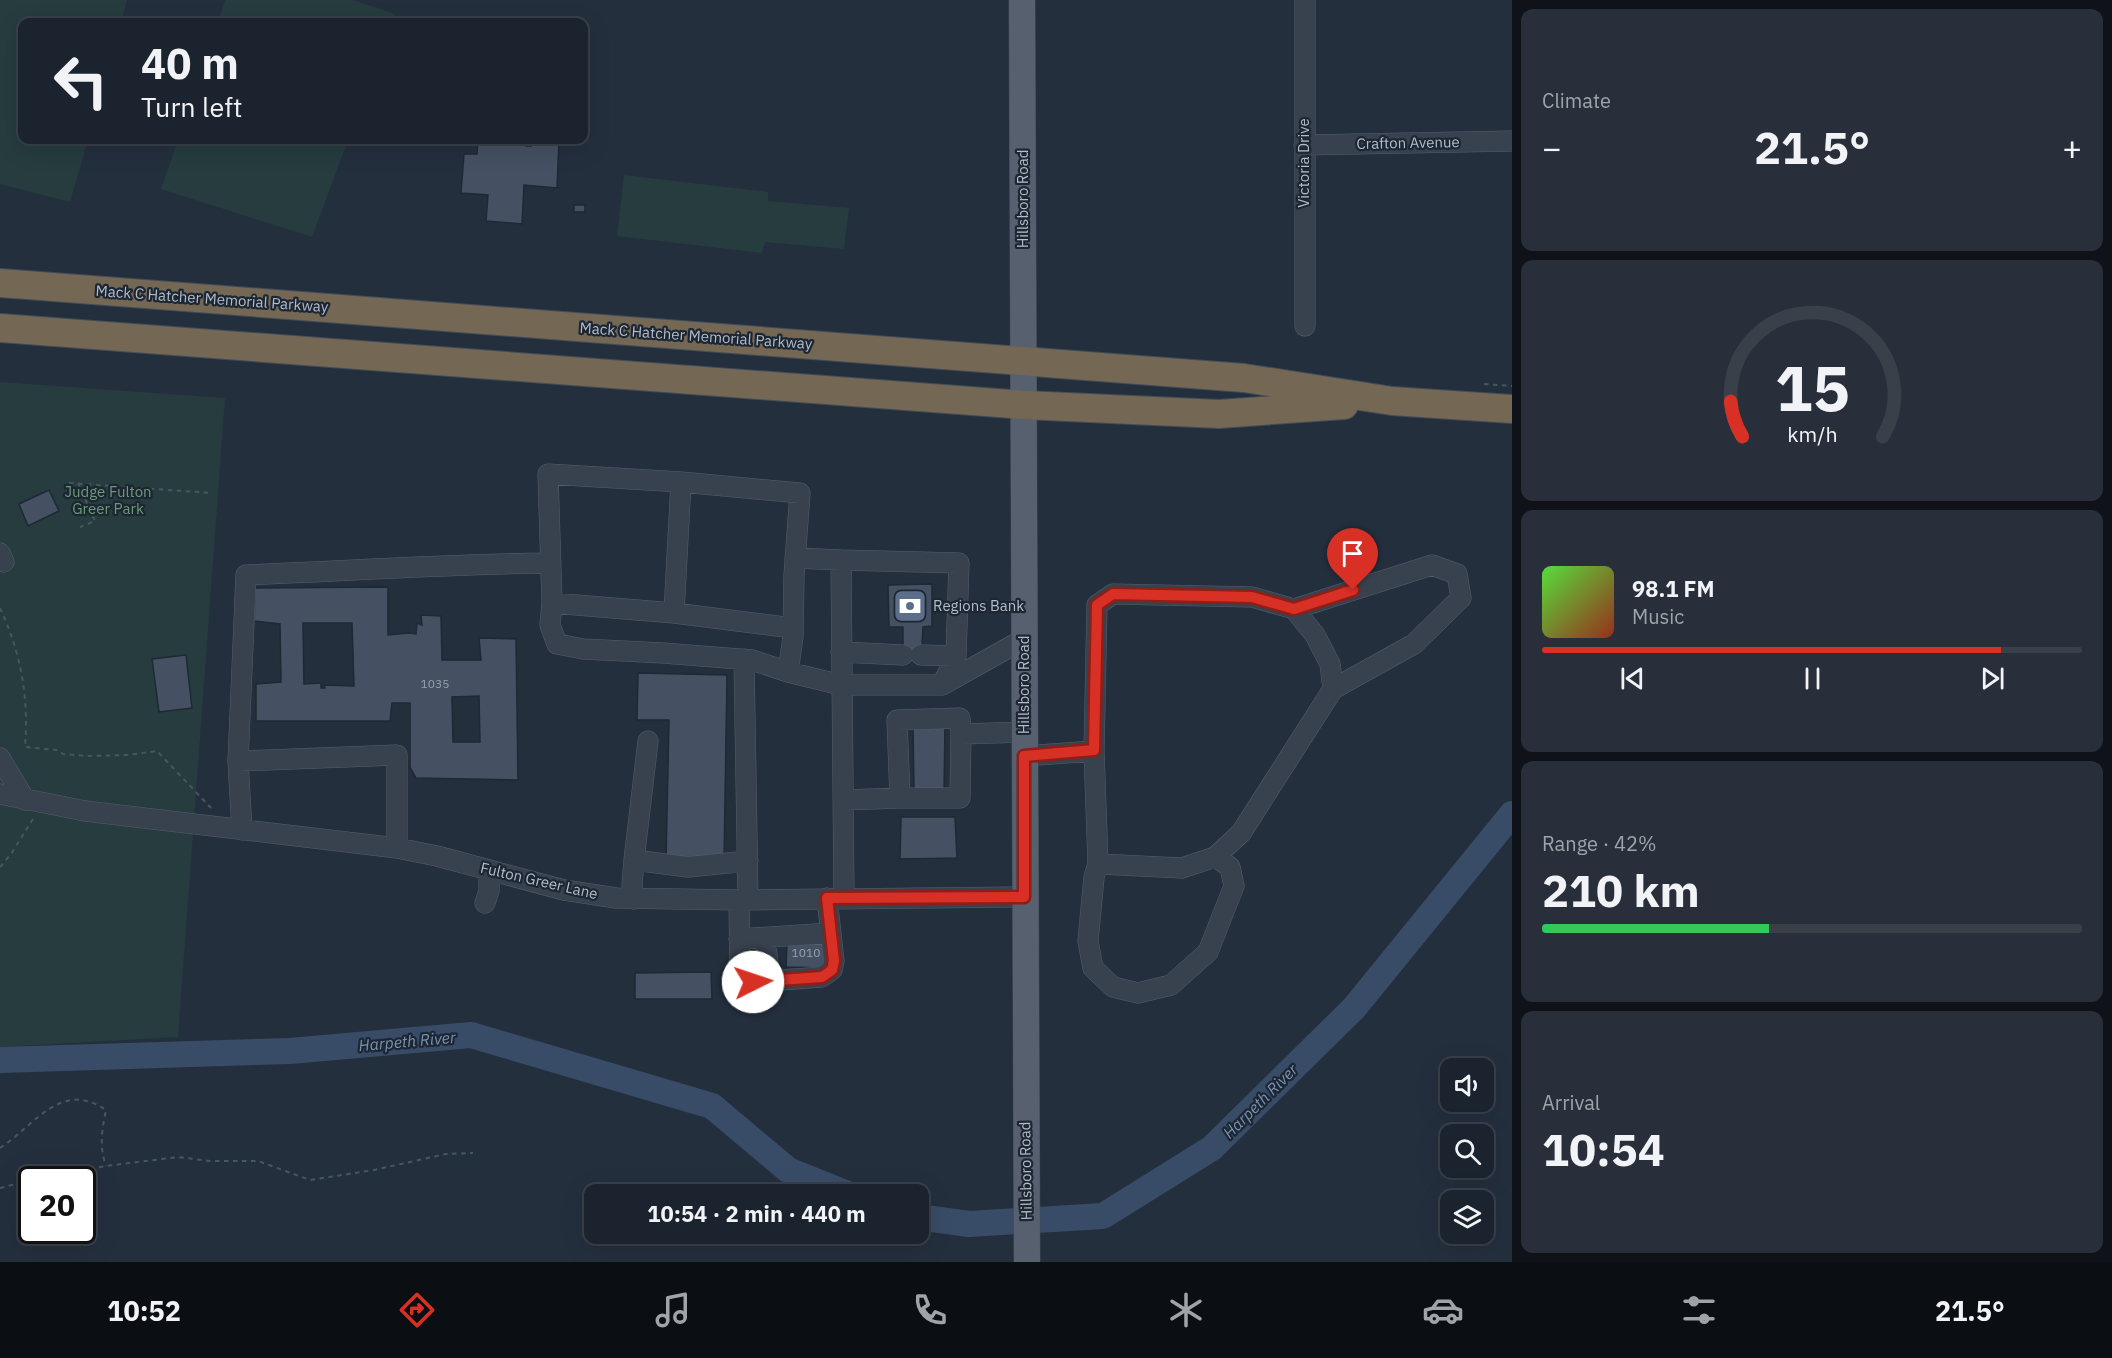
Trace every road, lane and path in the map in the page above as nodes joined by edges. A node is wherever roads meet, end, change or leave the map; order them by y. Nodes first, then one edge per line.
1 (1023, 0) edge
2 (1305, 0) edge
3 (1512, 141) edge
4 (1304, 145) junction
5 (0, 283) edge
6 (1305, 326) dead end
7 (0, 328) edge
8 (1023, 362) junction
9 (1512, 386) edge
10 (1478, 395) junction
11 (1392, 401) junction
12 (1023, 405) junction
13 (1512, 409) edge
14 (681, 482) junction
15 (69, 483) dead end
16 (78, 483) junction
17 (212, 493) dead end
18 (80, 528) dead end
19 (795, 558) junction
20 (841, 560) junction
21 (551, 563) junction
22 (552, 603) junction
23 (0, 608) edge
24 (1294, 609) junction
25 (674, 613) junction
26 (793, 628) junction
27 (1024, 639) junction
28 (841, 652) junction
29 (957, 656) junction
30 (744, 659) junction
31 (788, 672) junction
32 (846, 685) junction
33 (942, 685) junction
34 (1333, 689) junction
35 (961, 734) junction
36 (648, 741) dead end
37 (1024, 744) junction
38 (1094, 750) junction
39 (0, 758) edge
40 (238, 761) junction
41 (0, 794) edge
42 (900, 798) junction
43 (843, 800) junction
44 (41, 803) junction
45 (214, 811) dead end
46 (242, 830) junction
47 (397, 848) junction
48 (1215, 857) junction
49 (634, 860) junction
50 (748, 861) junction
51 (1098, 864) junction
52 (0, 867) edge
53 (489, 870) junction
54 (1024, 897) junction
55 (836, 898) junction
56 (634, 899) junction
57 (743, 900) junction
58 (485, 903) dead end
59 (831, 933) junction
60 (765, 938) junction
61 (739, 939) junction
62 (770, 981) junction
63 (0, 1148) edge
64 (474, 1153) dead end
65 (106, 1166) junction
66 (96, 1168) edge
67 (18, 1184) edge
68 (0, 1188) edge
69 (1027, 1262) edge

1 - 8 main road, Hillsboro Road
2 - 4 street, Victoria Drive
3 - 4 street, Crafton Avenue
4 - 6 street, Victoria Drive
5 - 8 highway, Mack C Hatcher Memorial Parkway
7 - 12 highway, Mack C Hatcher Memorial Parkway
8 - 11 highway, Mack C Hatcher Memorial Parkway
8 - 12 main road, Hillsboro Road
9 - 10 path
10 - 11 highway, Mack C Hatcher Memorial Parkway
10 - 13 highway, Mack C Hatcher Memorial Parkway
11 - 12 highway, Mack C Hatcher Memorial Parkway
12 - 27 main road, Hillsboro Road
14 - 19 street
14 - 21 street
14 - 25 street
15 - 16 path
16 - 17 path
16 - 18 path
19 - 20 street
19 - 26 street
20 - 28 street
20 - 29 street
21 - 22 street
21 - 40 street
22 - 25 street
22 - 30 street
23 - 45 path
24 - 34 street
24 - 34 street
24 - 38 street
25 - 26 street
26 - 31 street
27 - 33 street
27 - 37 main road, Hillsboro Road
28 - 29 street
28 - 32 street
29 - 33 street
30 - 31 street
30 - 50 street
31 - 32 street
32 - 33 street
32 - 43 street
34 - 48 street
35 - 37 street
35 - 42 street
35 - 42 street
36 - 49 street
37 - 38 street
37 - 54 main road, Hillsboro Road
38 - 51 street
39 - 44 street
40 - 46 street
40 - 47 street
41 - 44 street, Fulton Greer Lane
42 - 43 street
43 - 55 street
44 - 46 street, Fulton Greer Lane
44 - 52 path
46 - 47 street, Fulton Greer Lane
47 - 53 street, Fulton Greer Lane
48 - 51 street
48 - 51 street
49 - 50 street
49 - 56 street
50 - 57 street
53 - 56 street, Fulton Greer Lane
53 - 58 street
54 - 55 street, Fulton Greer Lane
54 - 69 main road, Hillsboro Road
55 - 57 street, Fulton Greer Lane
55 - 59 street
56 - 57 street, Fulton Greer Lane
57 - 61 street
59 - 60 street
59 - 62 street
60 - 61 street
60 - 62 street
61 - 62 street
63 - 65 path
64 - 65 path
65 - 66 path
67 - 68 path

